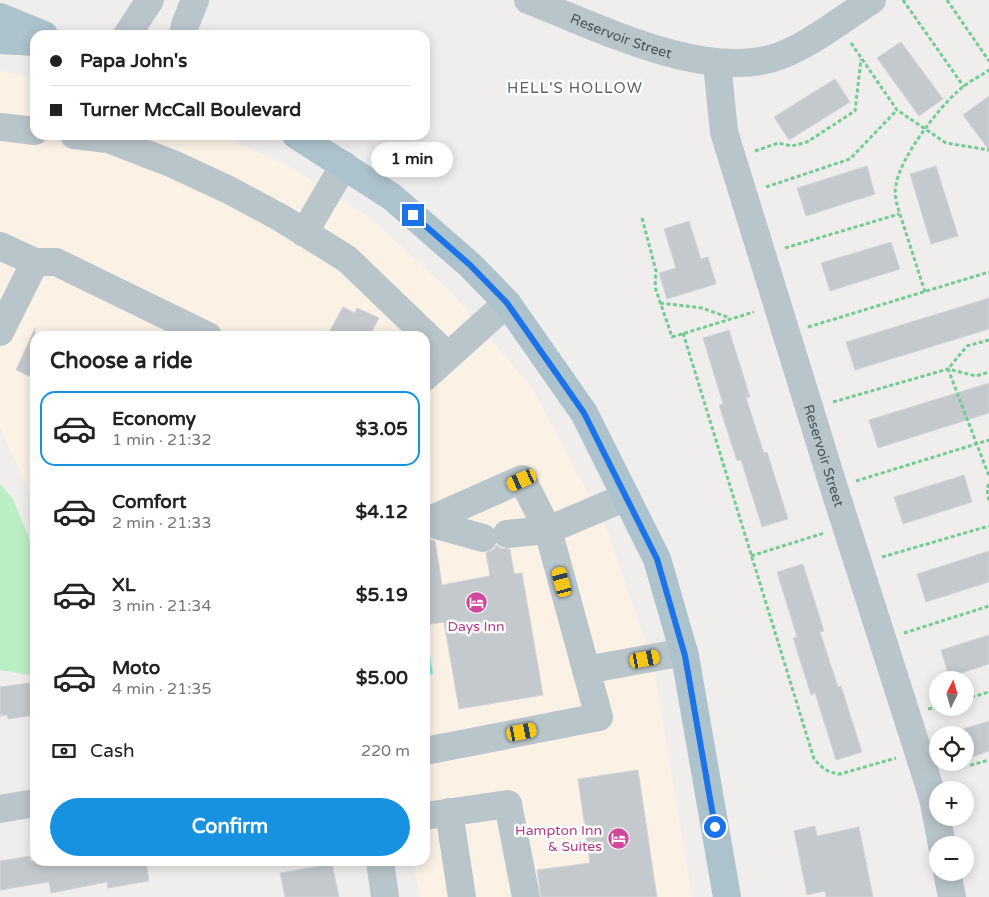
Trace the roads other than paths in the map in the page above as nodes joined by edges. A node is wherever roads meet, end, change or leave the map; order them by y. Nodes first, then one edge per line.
1 (150, 0) edge
2 (195, 0) edge
3 (528, 0) edge
4 (872, 0) edge
5 (0, 17) edge
6 (32, 30) edge
7 (129, 30) edge
8 (184, 30) edge
9 (0, 40) edge
10 (30, 42) edge
11 (716, 63) junction
12 (0, 127) edge
13 (30, 130) edge
14 (121, 140) edge
15 (304, 140) edge
16 (153, 145) edge
17 (344, 165) junction
18 (304, 232) junction
19 (0, 246) edge
20 (34, 262) junction
21 (507, 303) junction
22 (198, 331) edge
23 (422, 331) edge
24 (0, 332) edge
25 (430, 339) edge
26 (448, 356) junction
27 (430, 372) edge
28 (626, 497) junction
29 (430, 520) edge
30 (430, 523) edge
31 (548, 530) junction
32 (684, 652) junction
33 (586, 670) junction
34 (430, 750) edge
35 (30, 804) edge
36 (0, 809) edge
37 (437, 814) edge
38 (940, 836) edge
39 (381, 866) edge
40 (949, 881) edge
41 (385, 897) edge
42 (462, 897) edge
43 (526, 897) edge
44 (727, 897) edge
45 (952, 897) edge

1 - 7 street
2 - 8 street
3 - 11 street, Reservoir Street
4 - 11 street, Reservoir Street
5 - 6 main road
9 - 10 main road
11 - 38 street, Reservoir Street
12 - 13 street
14 - 16 street
15 - 17 main road
16 - 18 street
17 - 18 street
17 - 21 main road
18 - 23 street
19 - 20 street
20 - 22 street
20 - 24 street
21 - 26 street
21 - 28 main road
25 - 26 street
26 - 27 street
28 - 31 street
28 - 32 main road
29 - 31 street
30 - 31 street
31 - 33 street
32 - 33 street
32 - 44 main road
33 - 34 street
35 - 36 street
37 - 42 street
37 - 43 street
39 - 41 street
40 - 45 street

